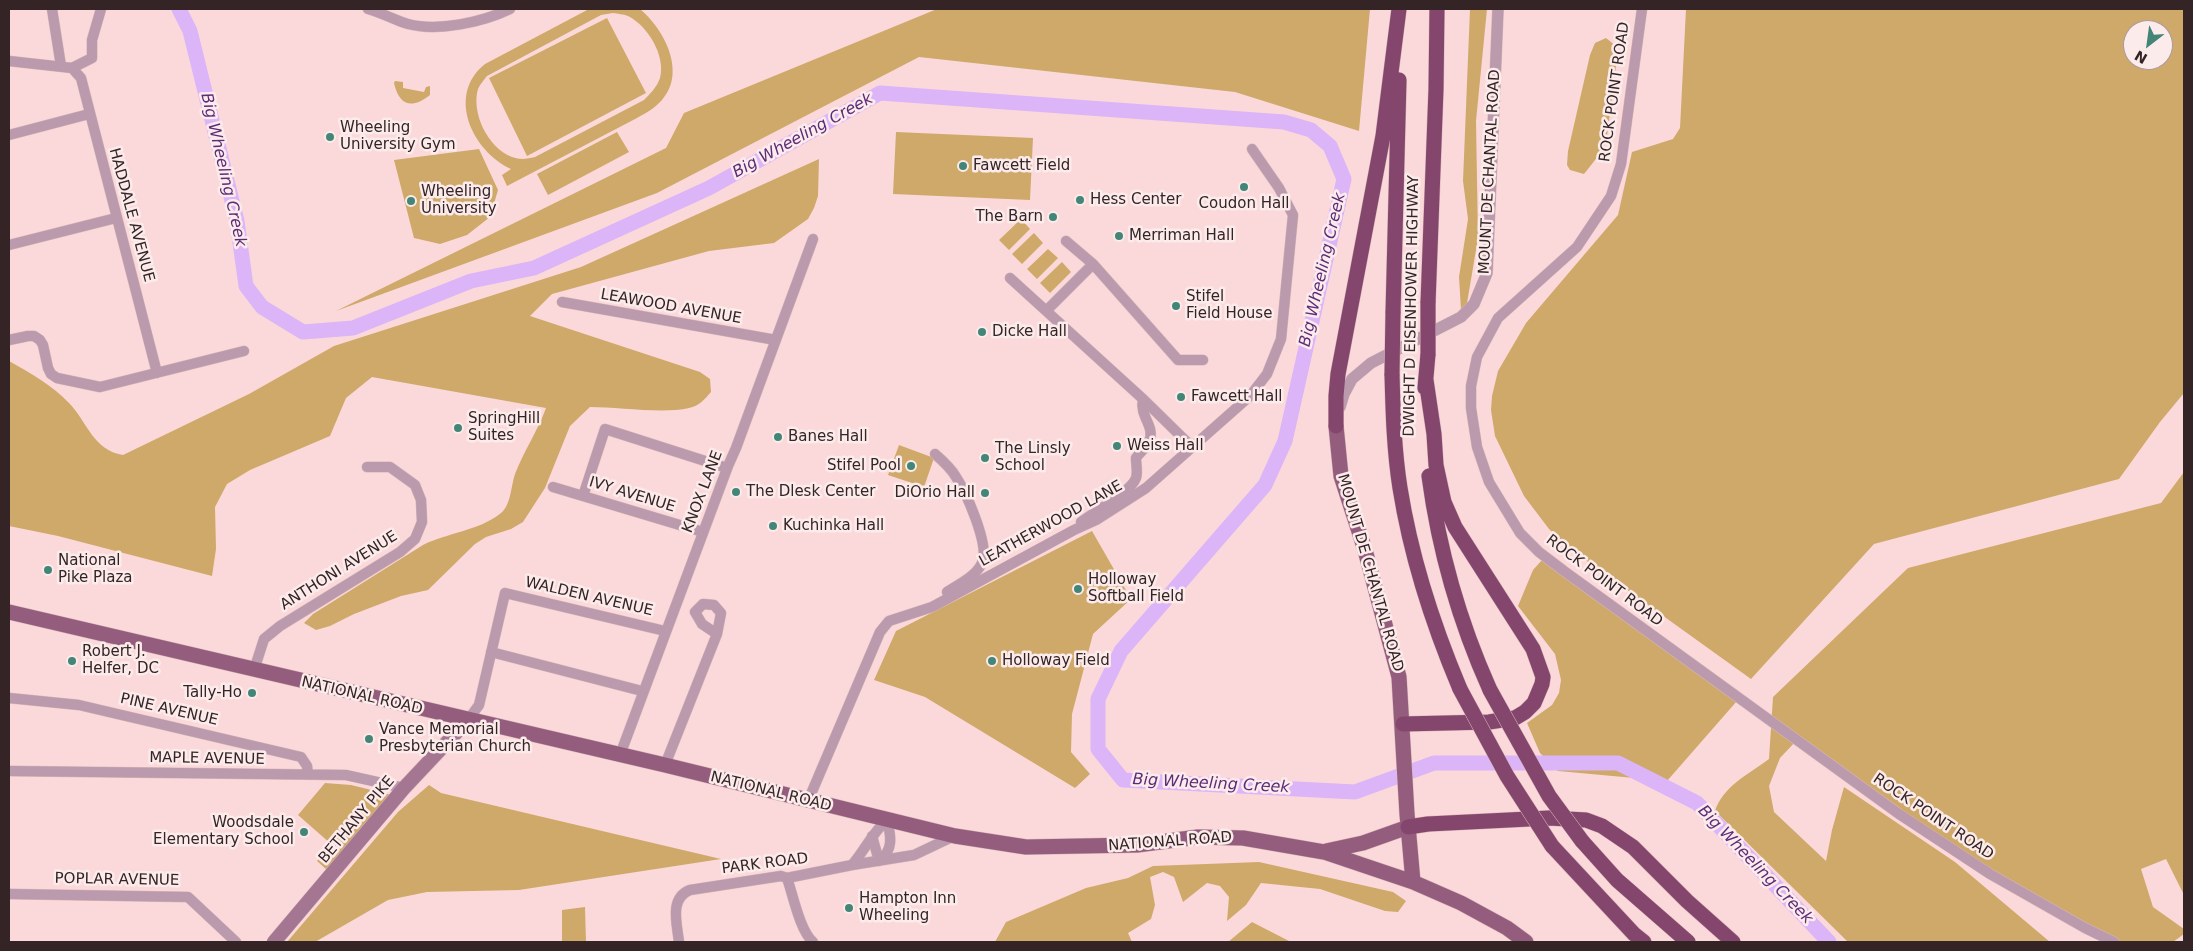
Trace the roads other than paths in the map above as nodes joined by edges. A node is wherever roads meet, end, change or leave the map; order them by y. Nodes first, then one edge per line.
1 (52, 9) edge
2 (101, 9) edge
3 (368, 9) edge
4 (510, 9) edge
5 (1400, 9) edge
6 (1437, 9) edge
7 (1498, 9) edge
8 (1642, 9) edge
9 (9, 61) edge
10 (61, 66) junction
11 (72, 68) junction
12 (89, 114) junction
13 (9, 135) edge
14 (1252, 148) dead end
15 (116, 218) junction
16 (813, 239) dead end
17 (1066, 241) dead end
18 (9, 245) edge
19 (1093, 264) junction
20 (1010, 278) dead end
21 (562, 302) dead end
22 (1047, 310) junction
23 (9, 340) edge
24 (776, 340) junction
25 (244, 351) dead end
26 (1203, 360) dead end
27 (156, 373) junction
28 (1426, 380) junction
29 (1143, 399) junction
30 (1336, 426) junction
31 (1192, 447) junction
32 (936, 454) dead end
33 (367, 467) dead end
34 (727, 468) junction
35 (553, 487) dead end
36 (583, 496) junction
37 (1074, 530) junction
38 (703, 532) junction
39 (918, 611) junction
40 (9, 612) edge
41 (665, 631) junction
42 (717, 634) dead end
43 (491, 652) junction
44 (254, 670) junction
45 (642, 691) junction
46 (9, 698) edge
47 (468, 720) junction
48 (1403, 731) junction
49 (620, 755) junction
50 (666, 765) junction
51 (9, 771) edge
52 (308, 774) junction
53 (404, 788) junction
54 (808, 801) junction
55 (887, 820) junction
56 (1407, 821) junction
57 (872, 836) junction
58 (955, 836) junction
59 (1324, 852) junction
60 (879, 861) junction
61 (852, 865) junction
62 (787, 878) junction
63 (1413, 882) junction
64 (9, 894) edge
65 (236, 942) edge
66 (274, 942) edge
67 (679, 942) edge
68 (813, 942) edge
69 (1526, 942) edge
70 (1644, 942) edge
71 (1688, 942) edge
72 (1732, 942) edge
73 (2114, 942) edge

1 - 10 street
2 - 11 street
3 - 4 street
5 - 30 highway
5 - 70 highway, DWIGHT D EISENHOWER HIGHWAY, bridge
6 - 28 highway, DWIGHT D EISENHOWER HIGHWAY, bridge
7 - 30 street, MOUNT DE CHANTAL ROAD
8 - 73 street, ROCK POINT ROAD
9 - 10 street
10 - 11 street
11 - 12 street, HADDALE AVENUE
12 - 13 street
12 - 15 street, HADDALE AVENUE
14 - 31 street, LEATHERWOOD LANE
15 - 18 street
15 - 27 street, HADDALE AVENUE
16 - 24 street, KNOX LANE
17 - 19 street
19 - 22 street
19 - 26 street
20 - 22 street
21 - 24 street, LEAWOOD AVENUE
22 - 29 street
23 - 27 street
24 - 34 street, KNOX LANE
25 - 27 street
28 - 48 highway
28 - 71 highway, DWIGHT D EISENHOWER HIGHWAY, bridge
29 - 31 street
29 - 37 street
30 - 48 main road, MOUNT DE CHANTAL ROAD
31 - 37 street, LEATHERWOOD LANE
32 - 39 street
33 - 44 street, ANTHONI AVENUE
34 - 36 street
34 - 38 street, KNOX LANE
35 - 36 street, IVY AVENUE
36 - 38 street, IVY AVENUE
37 - 39 street, LEATHERWOOD LANE
38 - 41 street, KNOX LANE
39 - 54 street, LEATHERWOOD LANE
40 - 44 main road, NATIONAL ROAD
41 - 43 street, WALDEN AVENUE
41 - 45 street, KNOX LANE
42 - 50 street
43 - 45 street
43 - 47 street
44 - 47 main road, NATIONAL ROAD
45 - 49 street, KNOX LANE
46 - 52 street, PINE AVENUE
47 - 49 main road, NATIONAL ROAD
47 - 53 main road, BETHANY PIKE
48 - 56 main road, MOUNT DE CHANTAL ROAD
49 - 50 main road, NATIONAL ROAD
50 - 54 main road, NATIONAL ROAD
51 - 52 street, MAPLE AVENUE
52 - 53 street, MAPLE AVENUE
53 - 66 main road, BETHANY PIKE
54 - 55 main road, NATIONAL ROAD
55 - 57 street
55 - 58 main road, NATIONAL ROAD
55 - 60 street
56 - 59 main road
56 - 63 main road, MOUNT DE CHANTAL ROAD
56 - 72 highway
57 - 60 street
57 - 61 street
58 - 59 main road, NATIONAL ROAD
58 - 60 street, PARK ROAD
59 - 63 main road, NATIONAL ROAD
60 - 61 street, PARK ROAD
61 - 62 street, PARK ROAD
62 - 67 street, PARK ROAD
62 - 68 street
63 - 69 main road, NATIONAL ROAD
64 - 65 street, POPLAR AVENUE

